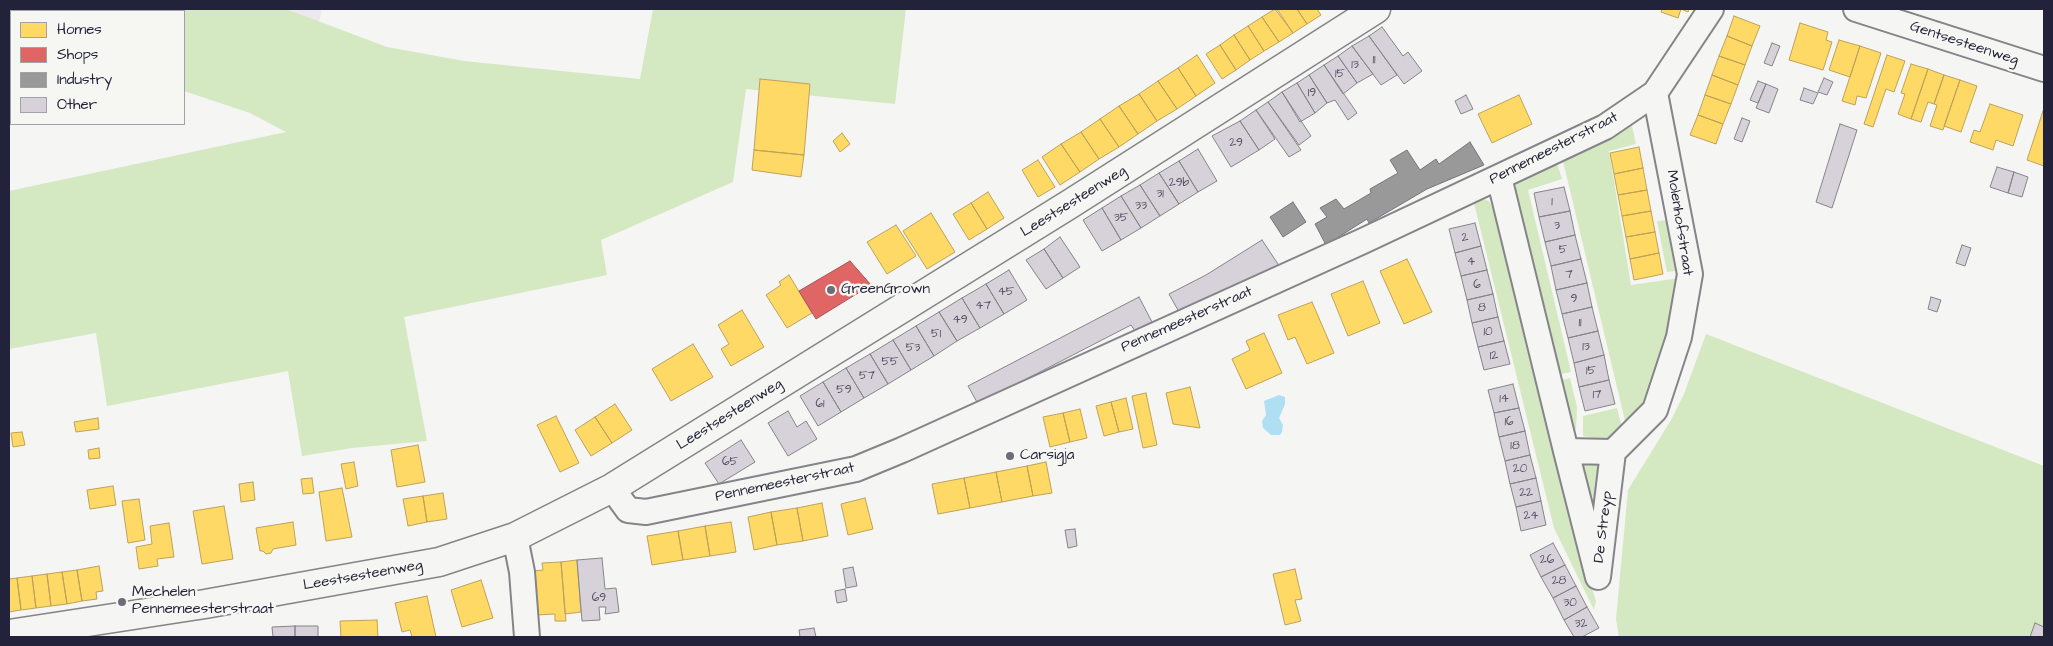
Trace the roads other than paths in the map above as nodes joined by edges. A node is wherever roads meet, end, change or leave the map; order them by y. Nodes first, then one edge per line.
1 (1376, 9) edge
2 (1711, 9) edge
3 (1856, 9) edge
4 (2044, 69) edge
5 (1655, 93) junction
6 (1499, 177) junction
7 (1566, 451) junction
8 (1613, 452) junction
9 (612, 488) junction
10 (515, 537) junction
11 (9, 634) edge
12 (527, 637) edge

1 - 9 street, Leestsesteenweg
2 - 5 street, Pennemeesterstraat
3 - 4 street, Gentsesteenweg
5 - 6 street, Pennemeesterstraat
5 - 8 street, Molenhofstraat
6 - 7 street, De Streyp
6 - 9 street, Pennemeesterstraat
7 - 8 street
7 - 8 street, De Streyp
9 - 10 street, Leestsesteenweg
10 - 11 street, Leestsesteenweg
10 - 12 street

